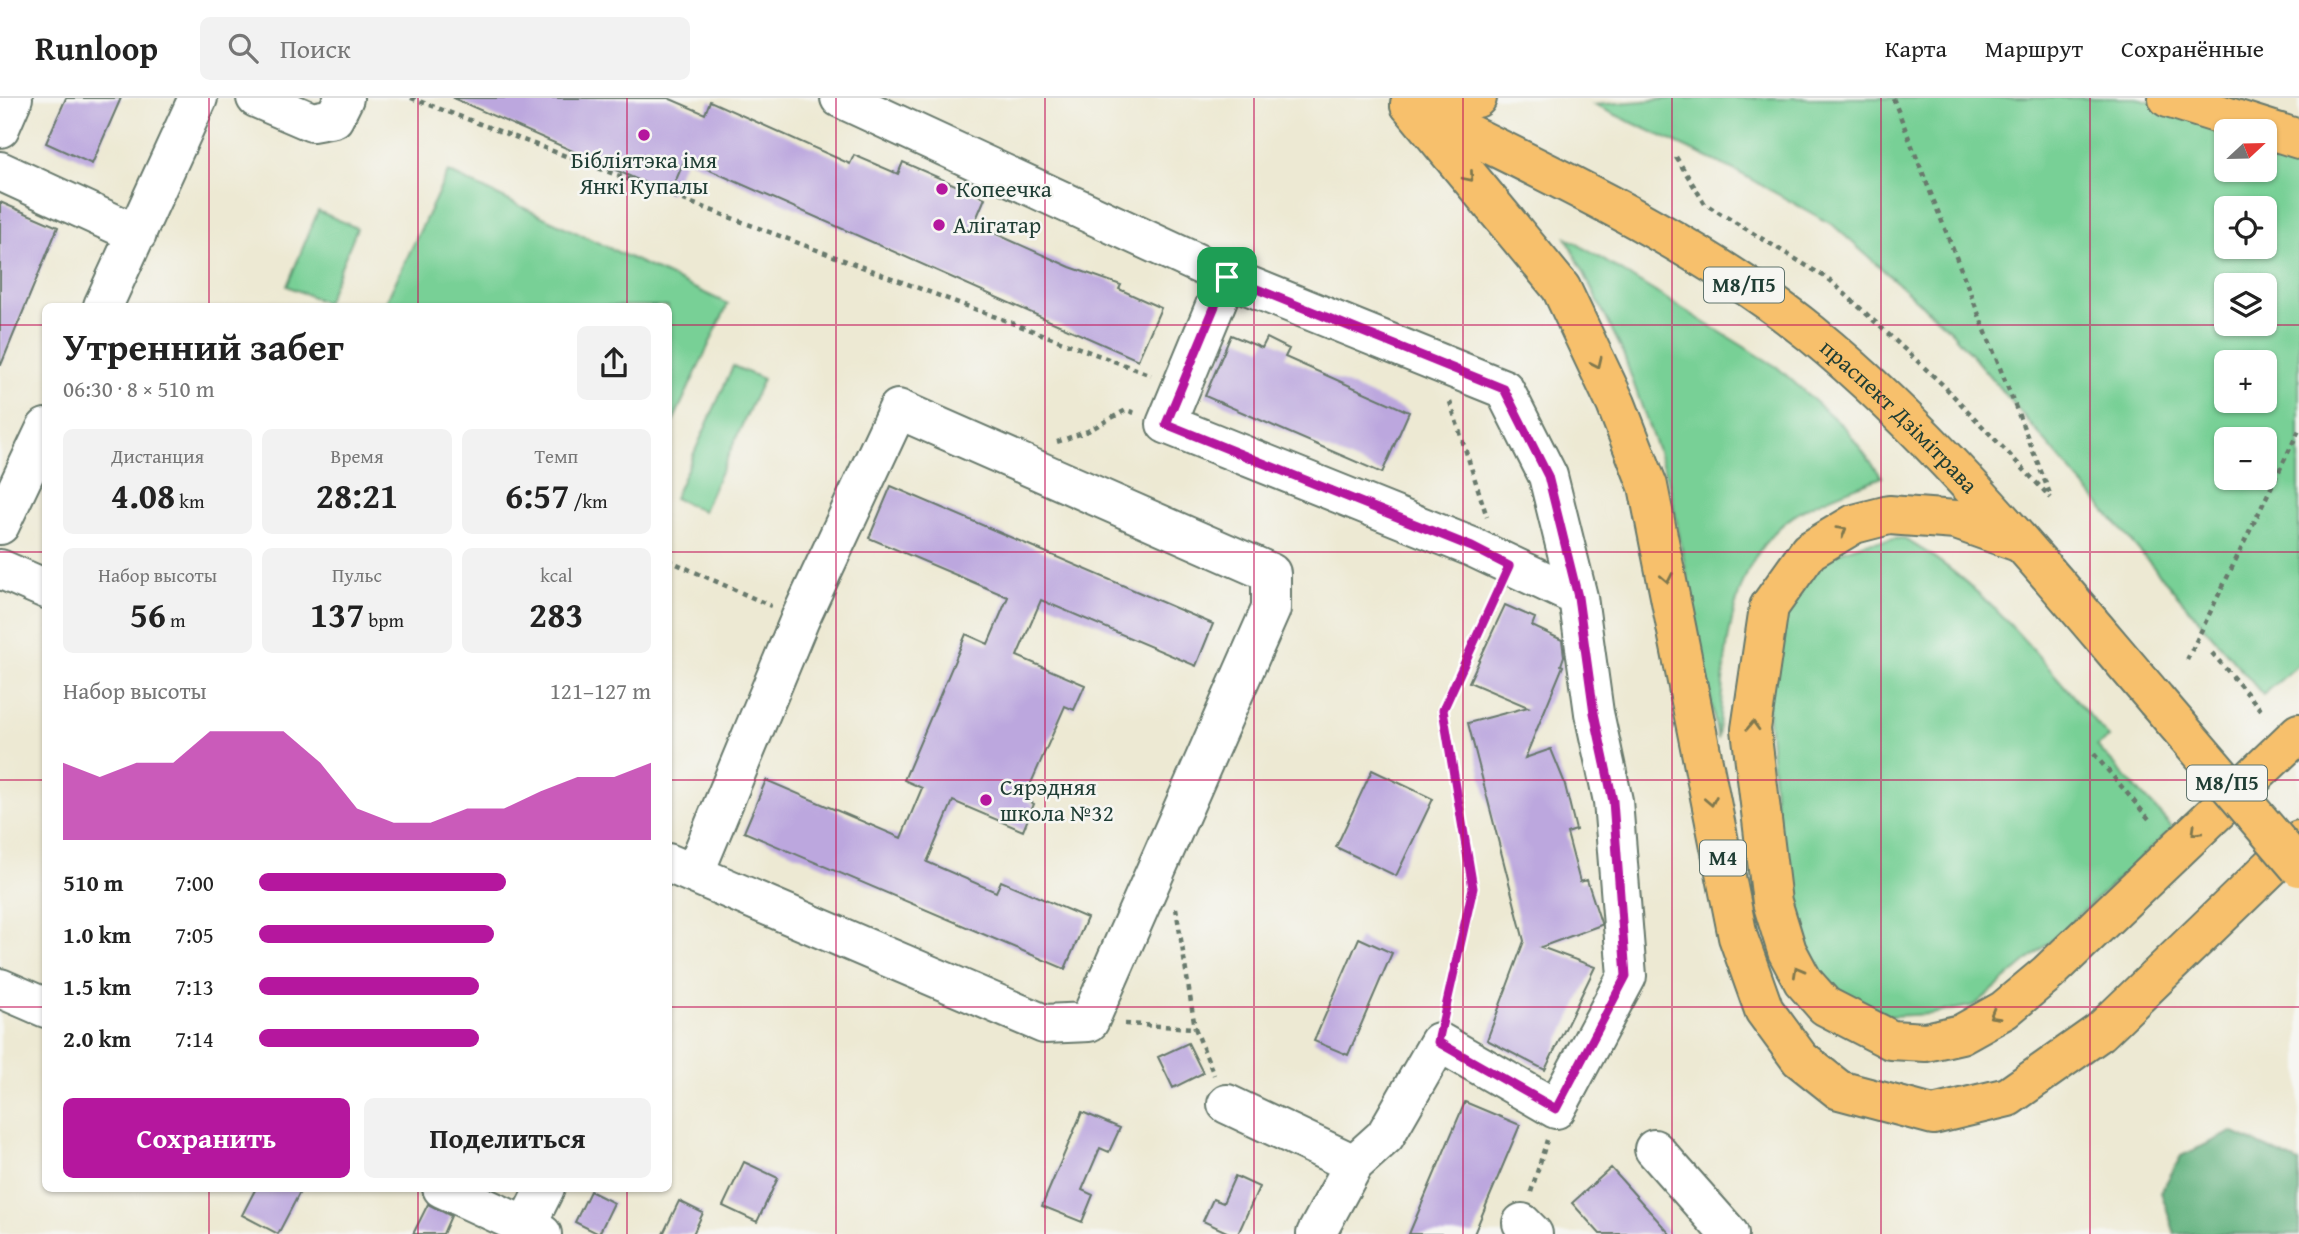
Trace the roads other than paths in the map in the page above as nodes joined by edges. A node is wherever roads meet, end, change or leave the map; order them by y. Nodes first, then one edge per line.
1 (13, 98) edge
2 (198, 98) edge
3 (256, 98) edge
4 (344, 98) edge
5 (840, 98) edge
6 (1477, 98) edge
7 (2168, 98) edge
8 (1402, 102) edge
9 (0, 128) edge
10 (2299, 139) edge
11 (0, 171) edge
12 (137, 234) junction
13 (1227, 277) junction
14 (104, 303) edge
15 (42, 437) edge
16 (0, 526) edge
17 (2021, 543) junction
18 (0, 569) edge
19 (42, 587) edge
20 (1578, 597) junction
21 (2299, 733) edge
22 (2299, 840) edge
23 (2299, 867) edge
24 (681, 868) edge
25 (0, 988) edge
26 (42, 1006) edge
27 (1227, 1104) road end
28 (1654, 1149) dead end
29 (1354, 1164) junction
30 (450, 1192) edge
31 (544, 1192) edge
32 (530, 1231) edge
33 (1316, 1234) edge
34 (1729, 1234) edge

1 - 9 street
2 - 12 street
3 - 4 street
5 - 13 street
6 - 8 main road
7 - 10 main road
8 - 17 main road, праспект Дзімітрава / М8/П5
8 -> 22 main road, М4
11 - 12 street
12 - 14 street
13 - 20 street
13 - 20 street
15 - 16 street
21 -> 17 main road, М4
17 - 23 main road, праспект Дзімітрава / М8/П5, bridge
18 - 19 street
20 - 29 street
24 - 24 street
25 - 26 street
27 - 29 street
28 - 34 street
29 - 33 street
30 - 32 street
31 - 32 street

